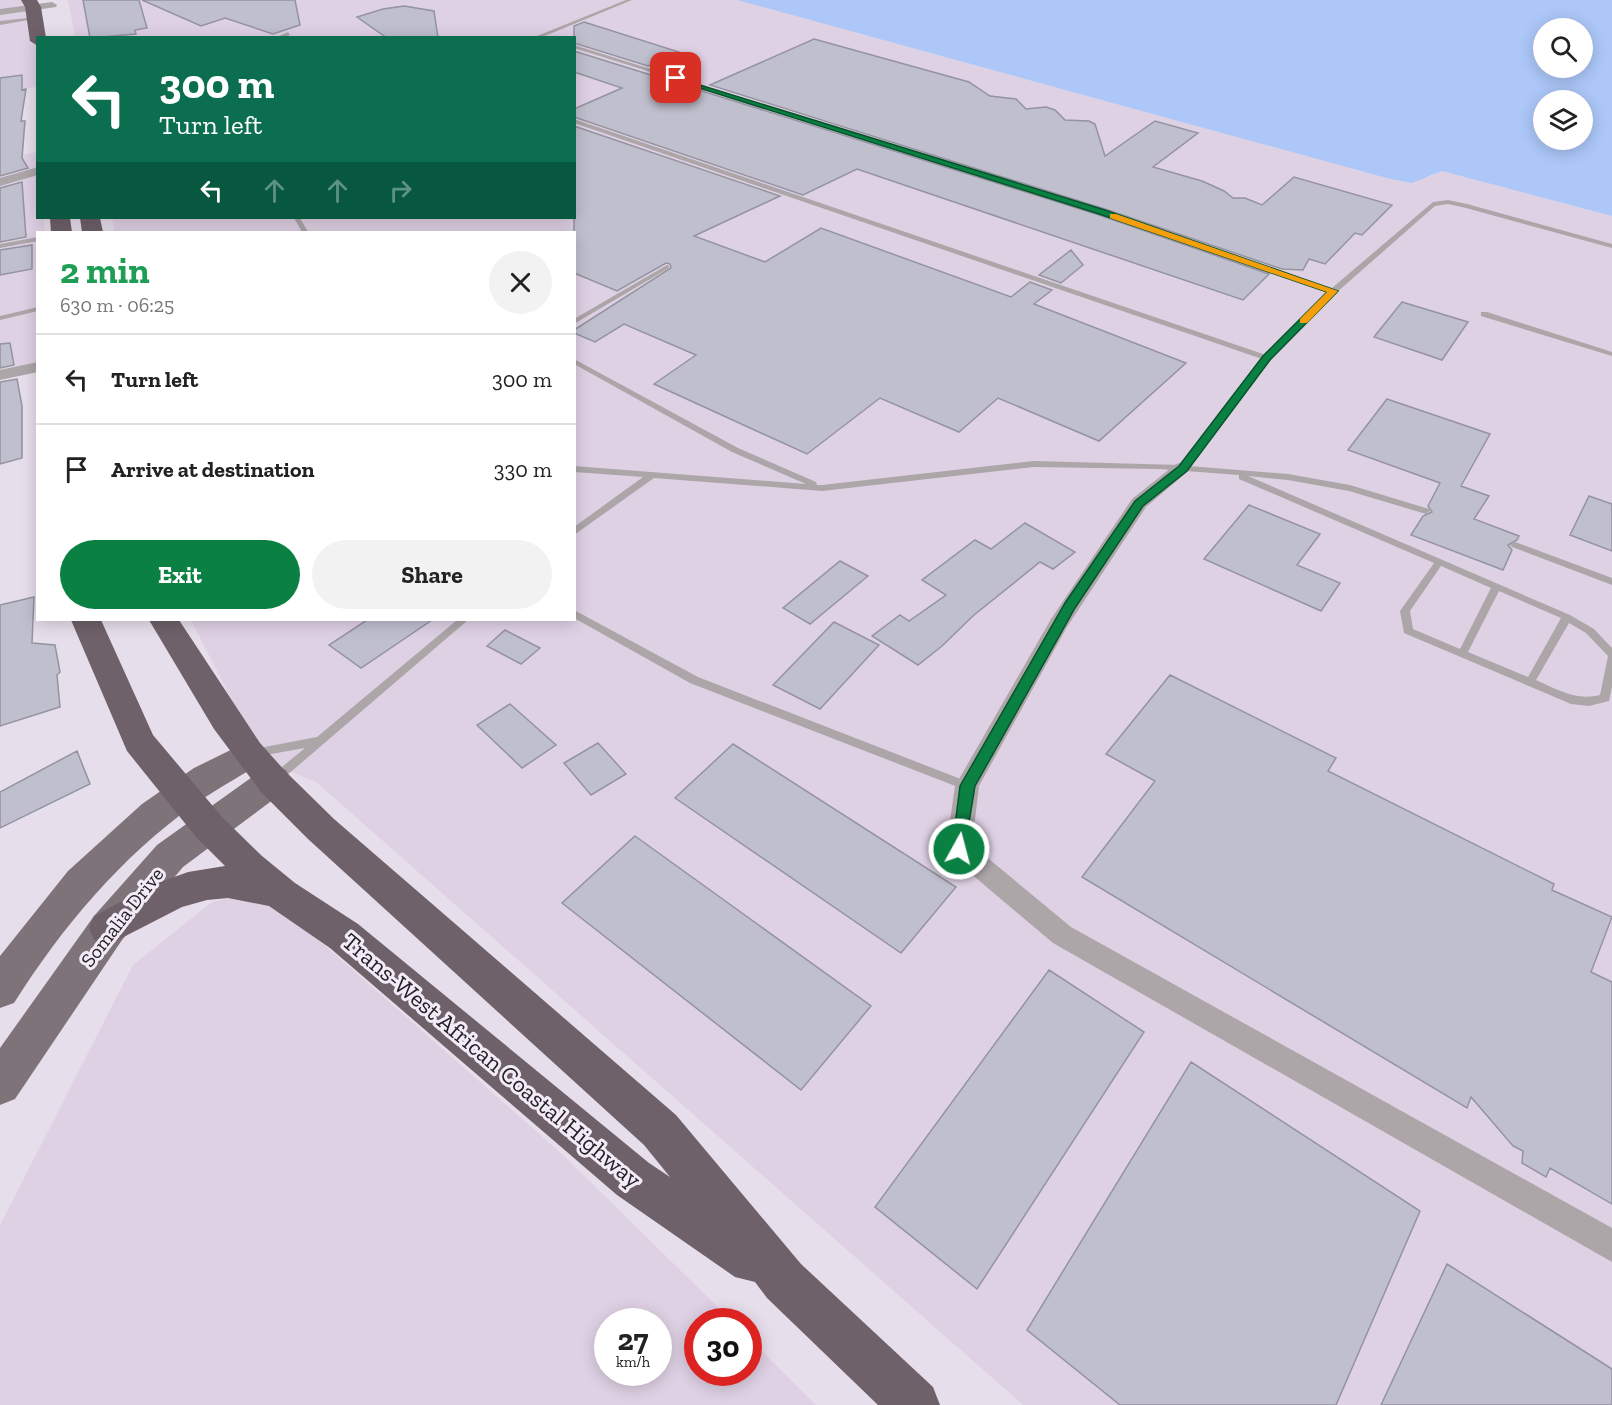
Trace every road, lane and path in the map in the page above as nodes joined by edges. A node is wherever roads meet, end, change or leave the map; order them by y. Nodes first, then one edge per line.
1 (630, 0) edge
2 (53, 7) edge
3 (32, 8) edge
4 (0, 12) edge
5 (0, 23) edge
6 (288, 34) dead end
7 (540, 35) joint
8 (37, 36) edge
9 (282, 36) edge
10 (543, 36) edge
11 (576, 47) edge
12 (576, 122) edge
13 (36, 172) edge
14 (0, 183) edge
15 (36, 239) edge
16 (0, 246) edge
17 (1612, 246) edge
18 (667, 267) dead end
19 (1333, 291) junction
20 (36, 309) edge
21 (1484, 314) dead end
22 (0, 318) edge
23 (576, 321) edge
24 (1612, 354) edge
25 (1267, 358) junction
26 (576, 362) edge
27 (36, 367) edge
28 (0, 375) edge
29 (1183, 468) junction
30 (576, 469) edge
31 (1231, 472) junction
32 (653, 474) junction
33 (822, 488) junction
34 (1426, 511) dead end
35 (576, 531) edge
36 (1515, 544) dead end
37 (1440, 561) junction
38 (1612, 582) edge
39 (1497, 586) junction
40 (576, 614) edge
41 (1567, 617) junction
42 (86, 621) edge
43 (165, 621) edge
44 (462, 621) edge
45 (1462, 654) junction
46 (1612, 656) edge
47 (1530, 682) junction
48 (318, 741) junction
49 (261, 767) junction
50 (968, 786) junction
51 (183, 793) junction
52 (209, 827) junction
53 (282, 894) junction
54 (108, 928) junction
55 (0, 990) edge
56 (0, 1084) edge
57 (1612, 1246) edge
58 (784, 1281) junction
59 (915, 1405) edge

1 - 7 lane
2 - 3 street
3 - 4 street
3 - 5 lane
3 - 8 highway
6 - 9 lane
7 - 10 lane
11 - 19 lane
12 - 25 lane
13 - 14 street
15 - 16 lane
17 - 19 lane
18 - 23 lane
19 - 25 lane
20 - 22 lane
21 - 24 lane
25 - 29 lane
26 - 33 lane
27 - 28 street
29 - 31 lane
29 - 33 lane
29 - 50 street
30 - 32 lane
31 - 34 lane
31 - 37 lane
32 - 33 lane
32 - 35 lane
36 - 38 lane
37 - 39 lane
37 - 45 lane
39 - 41 lane
39 - 45 lane
40 - 50 lane
41 - 46 lane
41 - 47 lane
42 - 51 highway, Trans-West African Coastal Highway
43 - 49 highway, Trans-West African Coastal Highway
44 - 48 lane
45 - 47 lane
46 - 47 lane
48 - 49 lane
48 - 49 lane
49 - 51 main road
49 - 52 main road, Somalia Drive
49 - 58 highway, Trans-West African Coastal Highway
50 - 57 street
51 - 52 highway, Trans-West African Coastal Highway
51 - 55 main road
52 - 53 highway, Trans-West African Coastal Highway
52 - 54 main road, Somalia Drive
53 - 54 highway
53 - 58 highway, Trans-West African Coastal Highway
54 - 56 main road, Somalia Drive
58 - 59 highway, Trans-West African Coastal Highway

